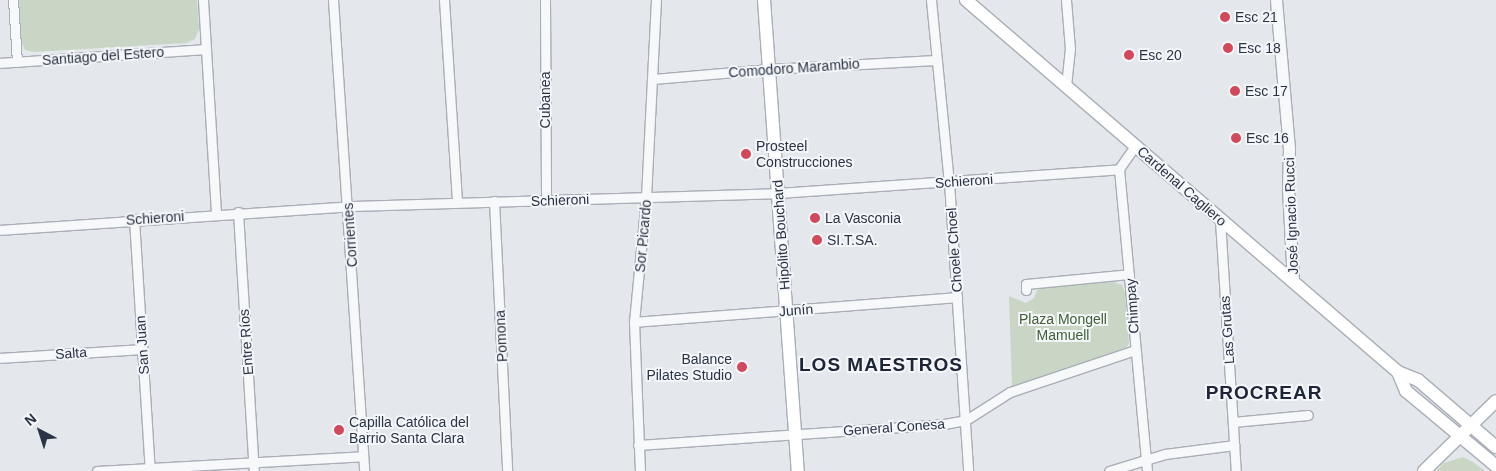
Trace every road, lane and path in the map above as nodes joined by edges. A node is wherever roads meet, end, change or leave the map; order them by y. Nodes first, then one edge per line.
1 (13, 0) edge
2 (203, 0) edge
3 (334, 0) edge
4 (444, 0) edge
5 (545, 0) edge
6 (656, 0) edge
7 (764, 0) edge
8 (931, 0) edge
9 (966, 0) edge
10 (1066, 0) edge
11 (1276, 0) edge
12 (206, 49) junction
13 (936, 60) junction
14 (17, 62) junction
15 (0, 63) edge
16 (770, 69) junction
17 (653, 79) junction
18 (1066, 86) junction
19 (1136, 146) junction
20 (1119, 169) junction
21 (949, 182) junction
22 (778, 193) junction
23 (646, 197) junction
24 (546, 200) junction
25 (494, 202) junction
26 (457, 203) junction
27 (348, 206) junction
28 (238, 212) junction
29 (216, 213) junction
30 (134, 219) junction
31 (1220, 220) junction
32 (0, 230) edge
33 (1129, 274) junction
34 (1293, 282) junction
35 (1026, 290) dead end
36 (957, 297) junction
37 (787, 310) junction
38 (634, 322) junction
39 (143, 349) junction
40 (1135, 350) junction
41 (0, 358) edge
42 (1398, 372) junction
43 (1496, 401) edge
44 (1308, 414) dead end
45 (966, 420) junction
46 (1234, 422) junction
47 (1472, 426) junction
48 (795, 433) junction
49 (1460, 437) junction
50 (638, 445) junction
51 (1234, 445) junction
52 (1496, 447) edge
53 (363, 456) junction
54 (1146, 460) junction
55 (1496, 466) edge
56 (254, 467) edge
57 (150, 469) edge
58 (97, 471) edge
59 (364, 471) edge
60 (508, 471) edge
61 (640, 471) edge
62 (798, 471) edge
63 (968, 471) edge
64 (1109, 471) edge
65 (1147, 471) edge
66 (1236, 471) edge
67 (1424, 471) edge

1 - 14 street
2 - 12 street
3 - 27 street, Corrientes
4 - 26 street
5 - 24 street, Cubanea
6 - 17 street, Sor Picardo
7 - 16 main road, Hipólito Bouchard
8 - 13 street, Choele Choel
9 - 18 main road, Cardenal Cagliero
10 - 18 street
11 - 34 street, José Ignacio Rucci
12 - 14 street, Santiago del Estero
12 - 29 street
13 - 16 street, Comodoro Marambio
13 - 21 street, Choele Choel
14 - 15 street, Santiago del Estero
16 - 17 street, Comodoro Marambio
16 - 22 main road, Hipólito Bouchard
17 - 23 street, Sor Picardo
18 - 19 main road, Cardenal Cagliero
19 - 20 street
19 - 31 main road, Cardenal Cagliero
20 - 21 street, Schieroni
20 - 33 street, Chimpay
21 - 22 street, Schieroni
21 - 36 street, Choele Choel
22 - 23 street, Schieroni
22 - 37 main road, Hipólito Bouchard
23 - 24 street, Schieroni
23 - 38 street, Sor Picardo
24 - 25 street, Schieroni
25 - 26 street, Schieroni
25 - 60 street, Pomona
26 - 27 street, Schieroni
27 - 28 street, Schieroni
27 - 53 street, Corrientes
28 - 29 street, Schieroni
28 - 56 street, Entre Ríos
29 - 30 street, Schieroni
30 - 32 street, Schieroni
30 - 39 street, San Juan
31 - 34 main road, Cardenal Cagliero
31 - 46 street, Las Grutas
33 - 35 street
33 - 40 street, Chimpay
34 - 42 main road, Cardenal Cagliero
36 - 37 street, Junín
36 - 45 street, Choele Choel
37 - 38 street, Junín
37 - 48 main road, Hipólito Bouchard
38 - 50 street, Sor Picardo
39 - 41 street, Salta
39 - 57 street, San Juan
40 - 45 street, General Conesa
40 - 54 street, Chimpay
42 - 47 main road, Cardenal Cagliero
42 - 49 main road, Cardenal Cagliero
43 - 47 main road
44 - 46 street
45 - 48 street, General Conesa
45 - 63 street, Choele Choel
46 - 51 street, Las Grutas
47 - 49 main road
47 - 52 main road, Cardenal Cagliero
48 - 50 street, General Conesa
48 - 62 main road, Hipólito Bouchard
49 - 55 main road, Cardenal Cagliero
49 - 67 main road
50 - 61 street, Sor Picardo
51 - 54 street
51 - 66 street, Las Grutas
53 - 56 street
53 - 59 street, Corrientes
54 - 64 street
54 - 65 street, Chimpay
56 - 57 street
57 - 58 street

